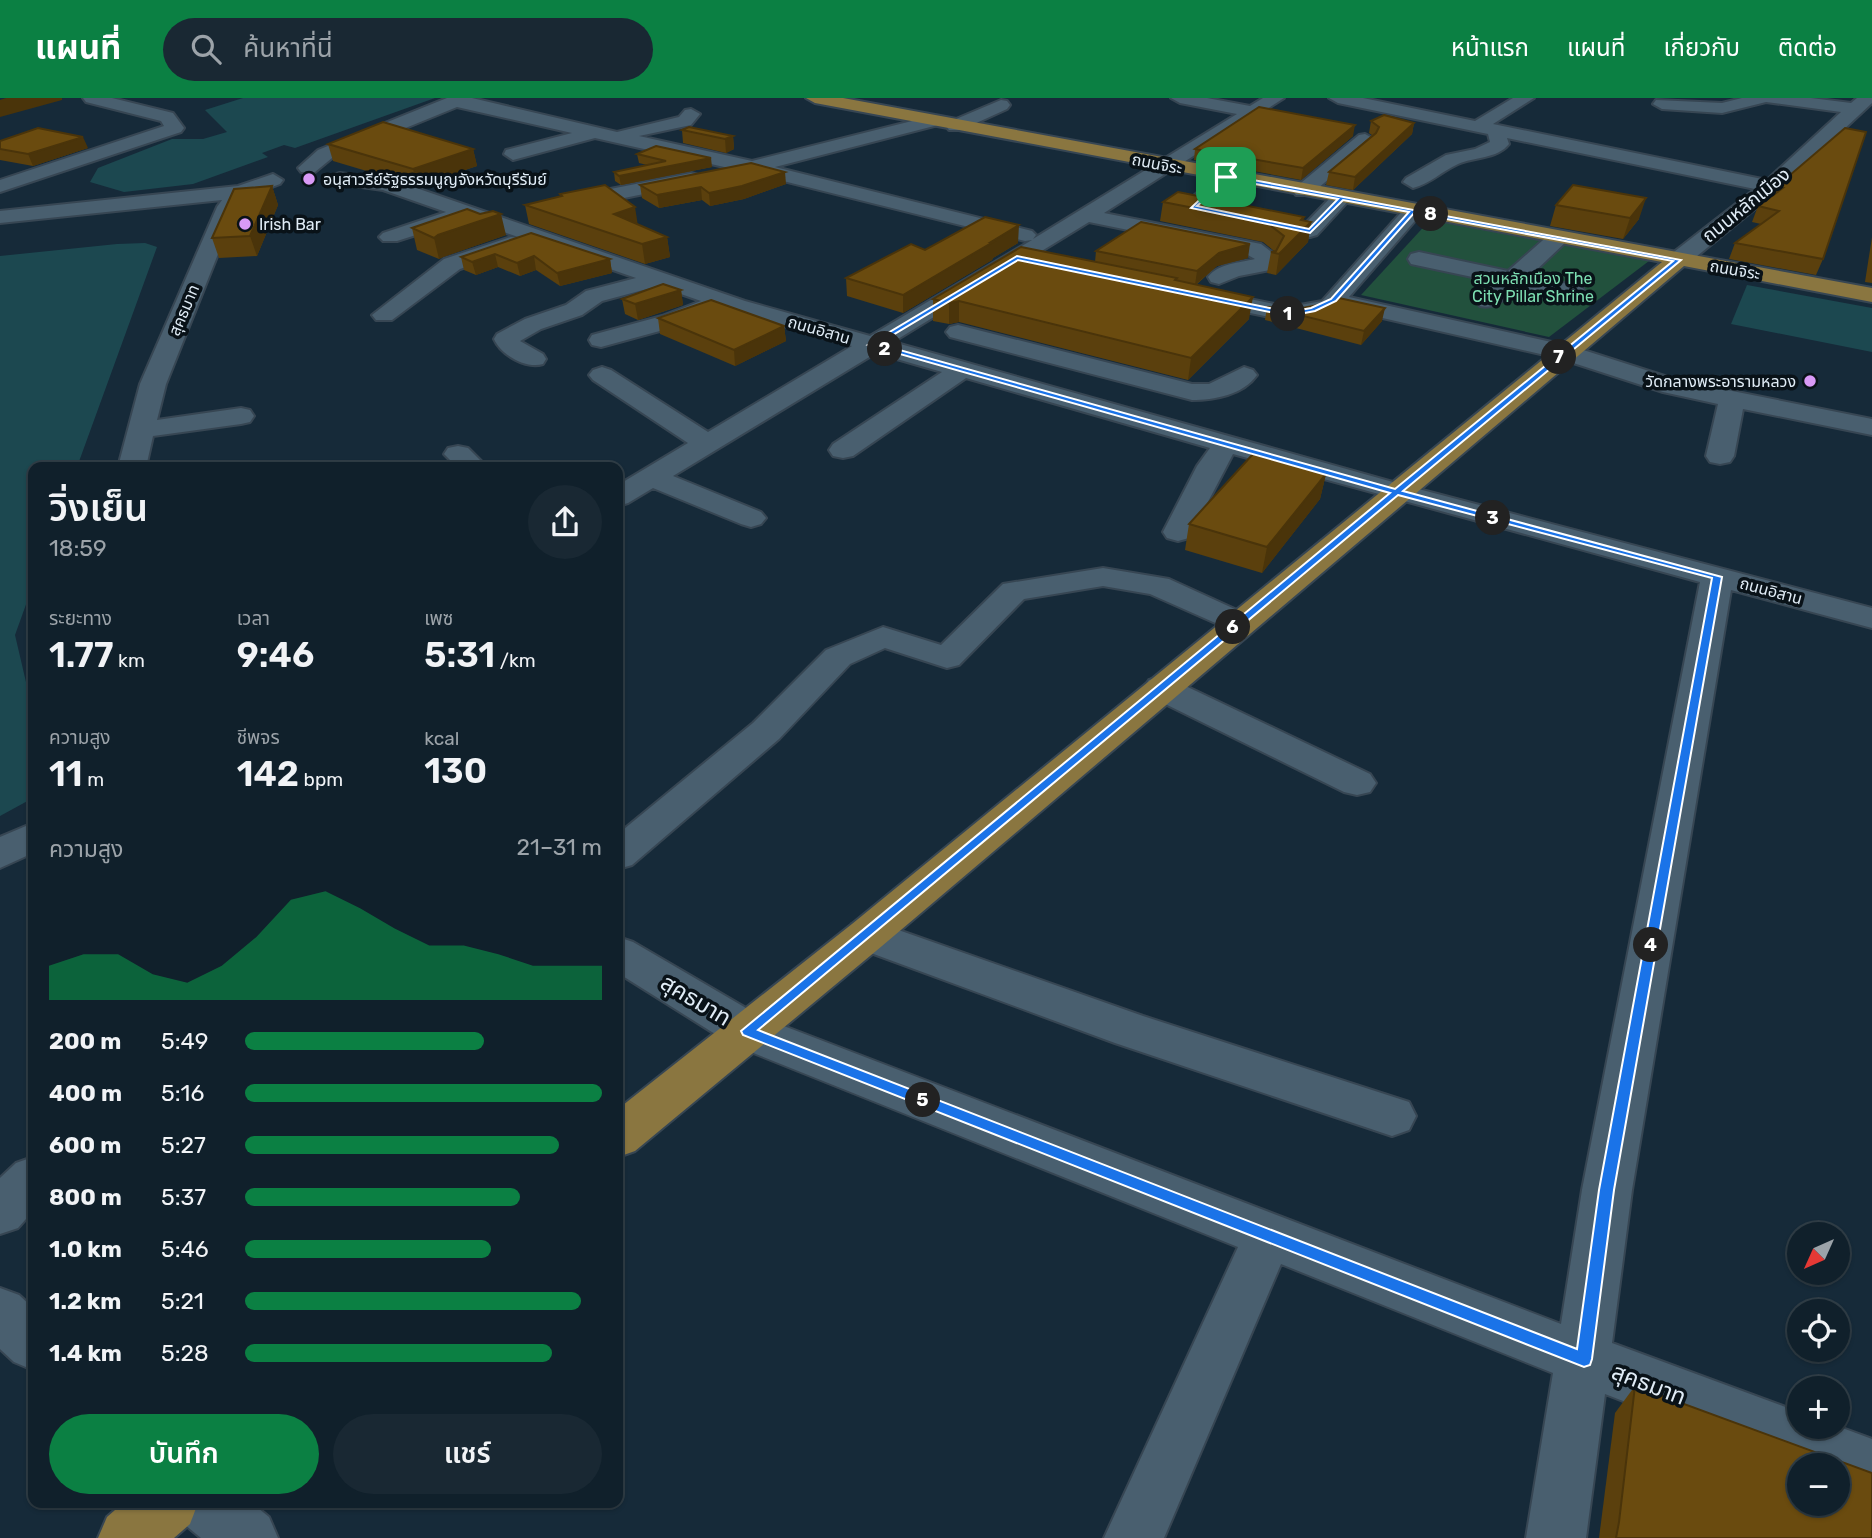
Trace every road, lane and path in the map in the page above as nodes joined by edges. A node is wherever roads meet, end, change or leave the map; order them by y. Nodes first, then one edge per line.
1 (92, 98) edge
2 (815, 98) edge
3 (1180, 98) edge
4 (1275, 98) edge
5 (1338, 98) edge
6 (1525, 98) edge
7 (1763, 98) edge
8 (1770, 98) edge
9 (459, 100) edge
10 (1865, 103) edge
11 (1662, 104) dead end
12 (1001, 105) dead end
13 (1253, 112) junction
14 (691, 114) dead end
15 (932, 121) junction
16 (955, 126) junction
17 (1487, 128) junction
18 (593, 133) junction
19 (613, 137) junction
20 (1365, 139) edge
21 (513, 154) dead end
22 (1165, 165) junction
23 (752, 167) junction
24 (308, 168) junction
25 (0, 171) edge
26 (1226, 177) junction
27 (26, 178) junction
28 (1413, 182) dead end
29 (1769, 186) junction
30 (0, 187) edge
31 (1303, 191) junction
32 (241, 192) junction
33 (1342, 198) junction
34 (70, 209) junction
35 (1413, 211) junction
36 (1219, 212) edge
37 (478, 215) junction
38 (1085, 215) junction
39 (0, 217) edge
40 (1245, 218) edge
41 (534, 219) junction
42 (1143, 227) junction
43 (390, 237) dead end
44 (1559, 238) junction
45 (1123, 242) edge
46 (1038, 253) junction
47 (1419, 259) dead end
48 (1678, 260) junction
49 (1219, 277) dead end
50 (1513, 278) junction
51 (659, 279) junction
52 (1180, 292) edge
53 (1574, 292) dead end
54 (1872, 295) edge
55 (1334, 300) junction
56 (721, 301) junction
57 (1488, 301) dead end
58 (384, 315) dead end
59 (958, 332) dead end
60 (601, 340) dead end
61 (872, 345) junction
62 (1565, 352) junction
63 (534, 359) dead end
64 (1072, 361) junction
65 (962, 370) junction
66 (602, 375) dead end
67 (1244, 375) dead end
68 (1037, 391) junction
69 (1732, 400) junction
70 (241, 416) dead end
71 (1872, 427) edge
72 (142, 430) junction
73 (708, 444) junction
74 (1227, 444) junction
75 (843, 450) dead end
76 (1720, 456) dead end
77 (133, 462) edge
78 (652, 477) junction
79 (1396, 492) junction
80 (623, 494) edge
81 (751, 518) dead end
82 (1178, 532) dead end
83 (1717, 577) junction
84 (1872, 618) edge
85 (1238, 623) junction
86 (1161, 688) junction
87 (1357, 783) dead end
88 (28, 839) edge
89 (623, 851) edge
90 (0, 854) edge
91 (867, 934) junction
92 (623, 956) edge
93 (747, 1031) junction
94 (1392, 1116) dead end
95 (623, 1133) edge
96 (28, 1183) edge
97 (0, 1212) edge
98 (1268, 1236) junction
99 (0, 1313) edge
100 (28, 1339) edge
101 (1584, 1359) junction
102 (1872, 1468) edge
103 (163, 1508) edge
104 (211, 1508) edge
105 (128, 1538) edge
106 (248, 1538) edge
107 (1134, 1538) edge
108 (1556, 1538) edge

1 - 27 street
2 - 15 main road, ถนนจิระ
3 - 13 street
4 - 13 street
5 - 17 street
6 - 17 street
7 - 11 street
8 - 10 street
9 - 18 street
9 - 24 street
10 - 29 street, ถนนหลักเมือง
12 - 16 street
13 - 22 street
14 - 19 street
15 - 16 main road, ถนนจิระ
15 - 23 street
16 - 22 main road, ถนนจิระ
17 - 28 street
17 - 29 street
18 - 19 street
18 - 21 street
19 - 23 street
20 - 31 street
22 - 26 main road, ถนนจิระ
22 - 38 street
23 - 41 street
23 - 46 street
24 - 32 street
24 - 37 street, ถนนอิสาน
25 - 27 street
26 - 31 main road, ถนนจิระ
26 - 36 street
27 - 30 street
29 - 48 street, ถนนหลักเมือง
30 - 34 street
31 - 33 main road, ถนนจิระ
32 - 34 street
32 - 72 street, สุคธมาท
33 - 35 main road, ถนนจิระ
33 - 40 street
34 - 39 street
35 - 44 main road, ถนนจิระ
35 - 55 street
37 - 41 street, ถนนอิสาน
37 - 43 street
38 - 42 street
38 - 46 street
41 - 51 street, ถนนอิสาน
41 - 58 street
42 - 45 street
42 - 49 street
44 - 48 main road, ถนนจิระ
44 - 50 street
46 - 61 street
47 - 50 street
48 - 54 main road, ถนนจิระ
48 - 62 main road, ถนนหลักเมือง
50 - 53 street
50 - 57 street
51 - 56 street, ถนนอิสาน
51 - 63 street
52 - 55 street
55 - 62 street
56 - 60 street
56 - 61 street, ถนนอิสาน
59 - 64 street
61 - 65 street, ถนนอิสาน
61 - 73 street
62 - 69 street
62 - 79 main road, ถนนหลักเมือง
64 - 67 street
64 - 68 street
65 - 68 street, ถนนอิสาน
65 - 75 street
66 - 73 street
68 - 74 street, ถนนอิสาน
69 - 71 street
69 - 76 street
70 - 72 street
72 - 77 street, สุคธมาท
73 - 78 street
74 - 79 street, ถนนอิสาน
74 - 82 street
78 - 80 street
78 - 81 street
79 - 83 street, ถนนอิสาน
79 - 85 main road, ถนนหลักเมือง
83 - 84 street, ถนนอิสาน
83 - 101 street
85 - 86 main road, ถนนหลักเมือง
85 - 89 street
86 - 87 street
86 - 91 main road, ถนนหลักเมือง
88 - 90 street
91 - 93 main road, ถนนหลักเมือง
91 - 94 street
92 - 93 street, สุคธมาท
93 - 95 main road, ถนนหลักเมือง
93 - 98 street, สุคธมาท
96 - 97 street
98 - 101 street, สุคธมาท
98 - 107 street
99 - 100 street
101 - 102 street, สุคธมาท
101 - 108 street
103 - 105 main road
104 - 106 street

